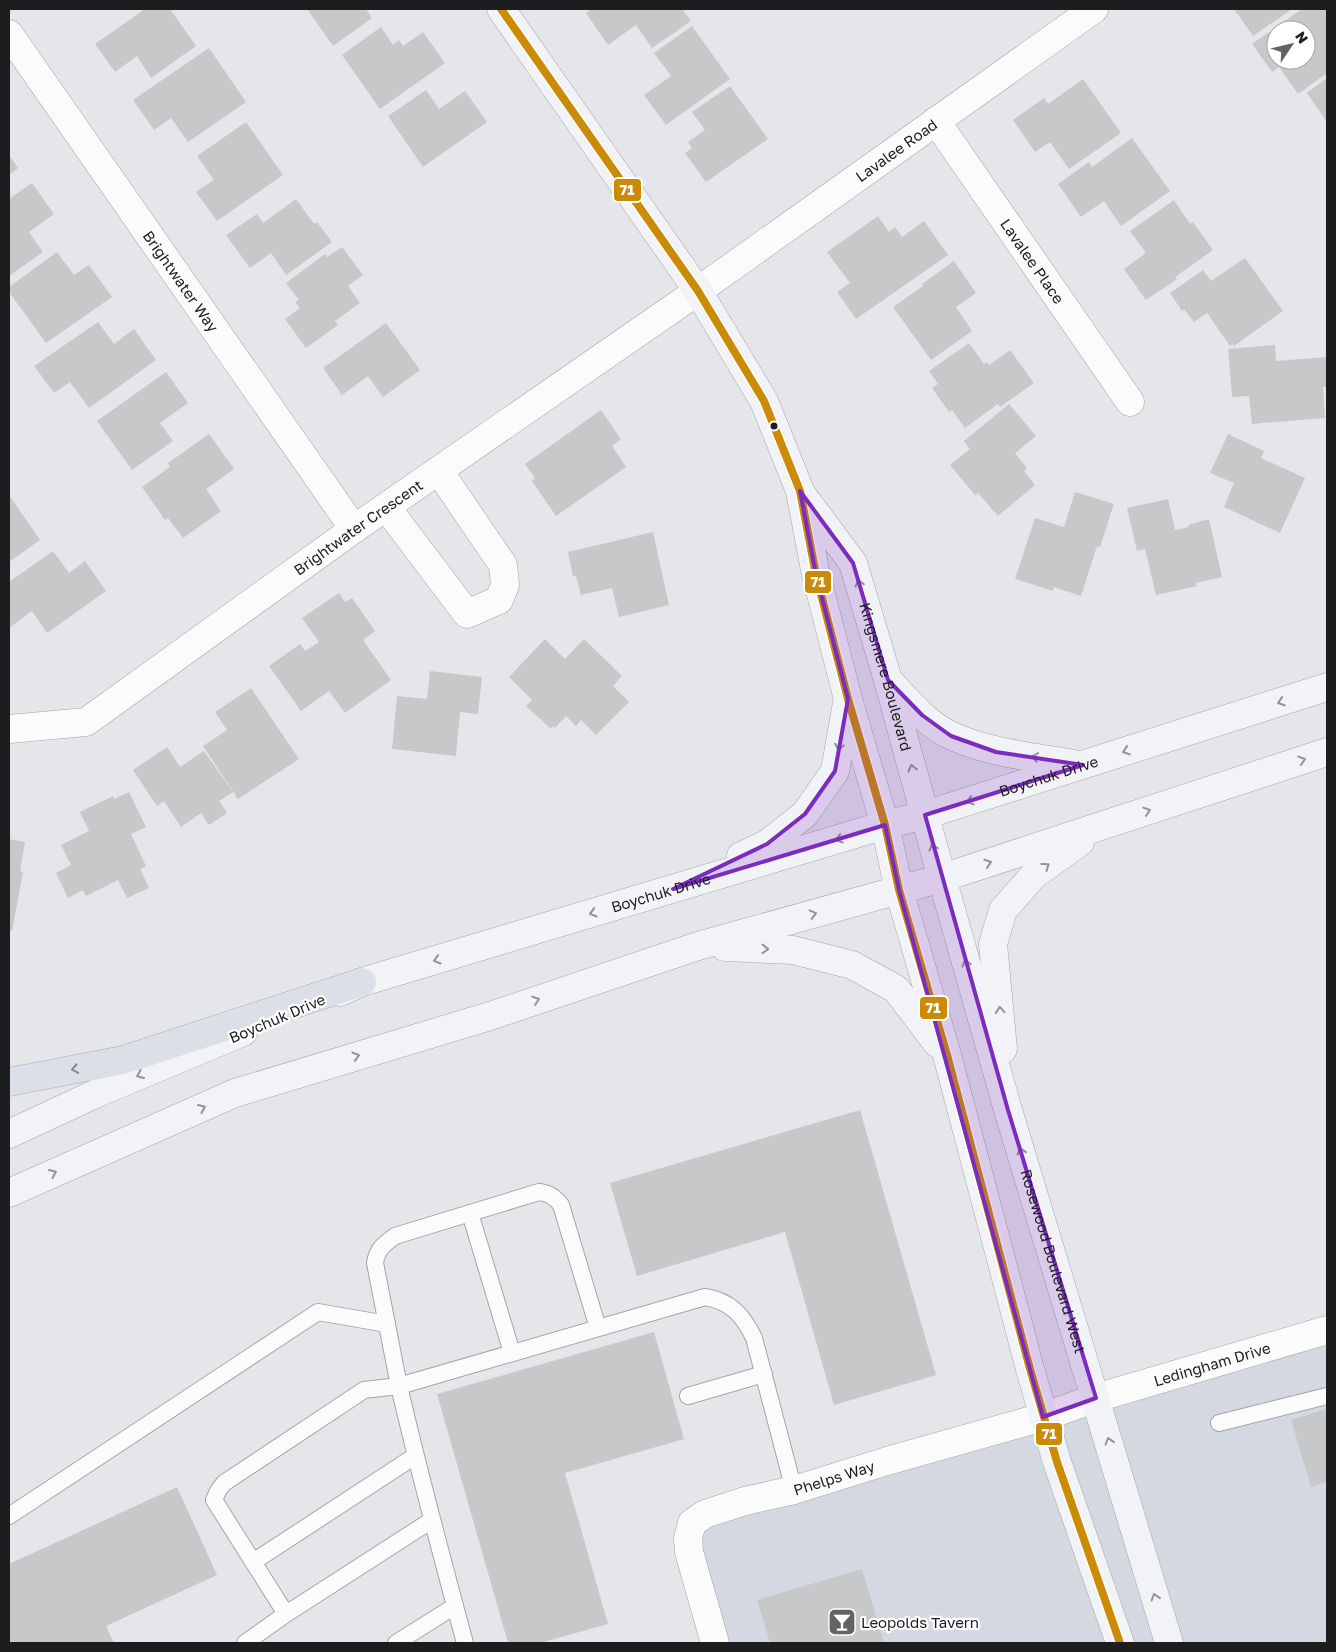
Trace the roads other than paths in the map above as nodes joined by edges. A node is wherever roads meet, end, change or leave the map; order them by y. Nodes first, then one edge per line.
1 (501, 9) edge
2 (1094, 9) edge
3 (9, 34) edge
4 (936, 121) junction
5 (698, 291) junction
6 (1130, 402) dead end
7 (439, 471) junction
8 (800, 491) junction
9 (387, 508) junction
10 (354, 529) junction
11 (888, 680) junction
12 (1327, 687) edge
13 (848, 699) junction
14 (9, 729) edge
15 (1327, 752) edge
16 (1083, 765) junction
17 (925, 815) junction
18 (885, 825) junction
19 (1101, 826) junction
20 (942, 878) junction
21 (673, 889) junction
22 (899, 890) junction
23 (698, 946) junction
24 (362, 982) junction
25 (947, 1055) junction
26 (9, 1082) edge
27 (1008, 1110) junction
28 (9, 1134) edge
29 (9, 1193) edge
30 (470, 1213) junction
31 (387, 1324) junction
32 (598, 1328) junction
33 (1327, 1330) edge
34 (512, 1353) junction
35 (764, 1374) junction
36 (399, 1386) junction
37 (688, 1396) dead end
38 (1327, 1396) edge
39 (1096, 1398) junction
40 (1043, 1417) junction
41 (1220, 1423) dead end
42 (415, 1456) junction
43 (794, 1490) junction
44 (9, 1516) edge
45 (432, 1520) junction
46 (253, 1562) junction
47 (455, 1606) junction
48 (286, 1614) junction
49 (245, 1643) edge
50 (396, 1643) edge
51 (465, 1643) edge
52 (715, 1643) edge
53 (1120, 1643) edge
54 (1169, 1643) edge

1 - 5 main road, Kingsmere Boulevard
2 - 4 street, Lavalee Road
3 - 10 street, Brightwater Way
4 - 5 street, Lavalee Road
4 - 6 street, Lavalee Place
5 - 7 street, Brightwater Crescent
5 - 8 main road, Kingsmere Boulevard
7 - 9 street, Brightwater Crescent
7 - 9 street
11 -> 8 main road, Kingsmere Boulevard
8 - 13 main road, Kingsmere Boulevard
9 - 10 street, Brightwater Crescent
10 - 14 street, Brightwater Crescent
16 -> 11 main road
17 -> 11 main road, Kingsmere Boulevard
12 -> 16 main road, Boychuk Drive
13 - 18 main road, Kingsmere Boulevard
13 -> 21 main road
19 -> 15 main road
16 -> 17 main road, Boychuk Drive
17 - 18 main road, Boychuk Drive
20 -> 17 main road, Kingsmere Boulevard
18 -> 21 main road, Boychuk Drive
18 - 22 main road
20 -> 19 main road
27 -> 19 main road
20 - 22 main road
27 -> 20 main road, Rosewood Boulevard West
21 -> 24 main road, Boychuk Drive
23 -> 22 main road
22 - 25 main road
23 -> 25 main road
29 -> 23 main road
24 -> 26 highway
24 -> 28 main road, Boychuk Drive
25 - 40 main road
39 -> 27 main road, Rosewood Boulevard West
30 - 31 lane
30 - 32 lane
30 - 34 lane
31 - 36 lane
31 - 44 lane
32 - 34 lane
32 - 35 lane
33 - 39 street, Ledingham Drive
34 - 36 lane
35 - 37 lane
35 - 43 lane
36 - 42 lane
36 - 46 lane
38 - 41 lane
39 - 40 street, Phelps Way
54 -> 39 main road, Rosewood Boulevard West
40 - 43 street, Phelps Way
40 - 53 main road
42 - 45 lane
42 - 46 lane
43 - 52 street, Phelps Way
45 - 47 lane
45 - 48 lane
46 - 48 lane
47 - 50 lane
47 - 51 lane
48 - 49 lane

